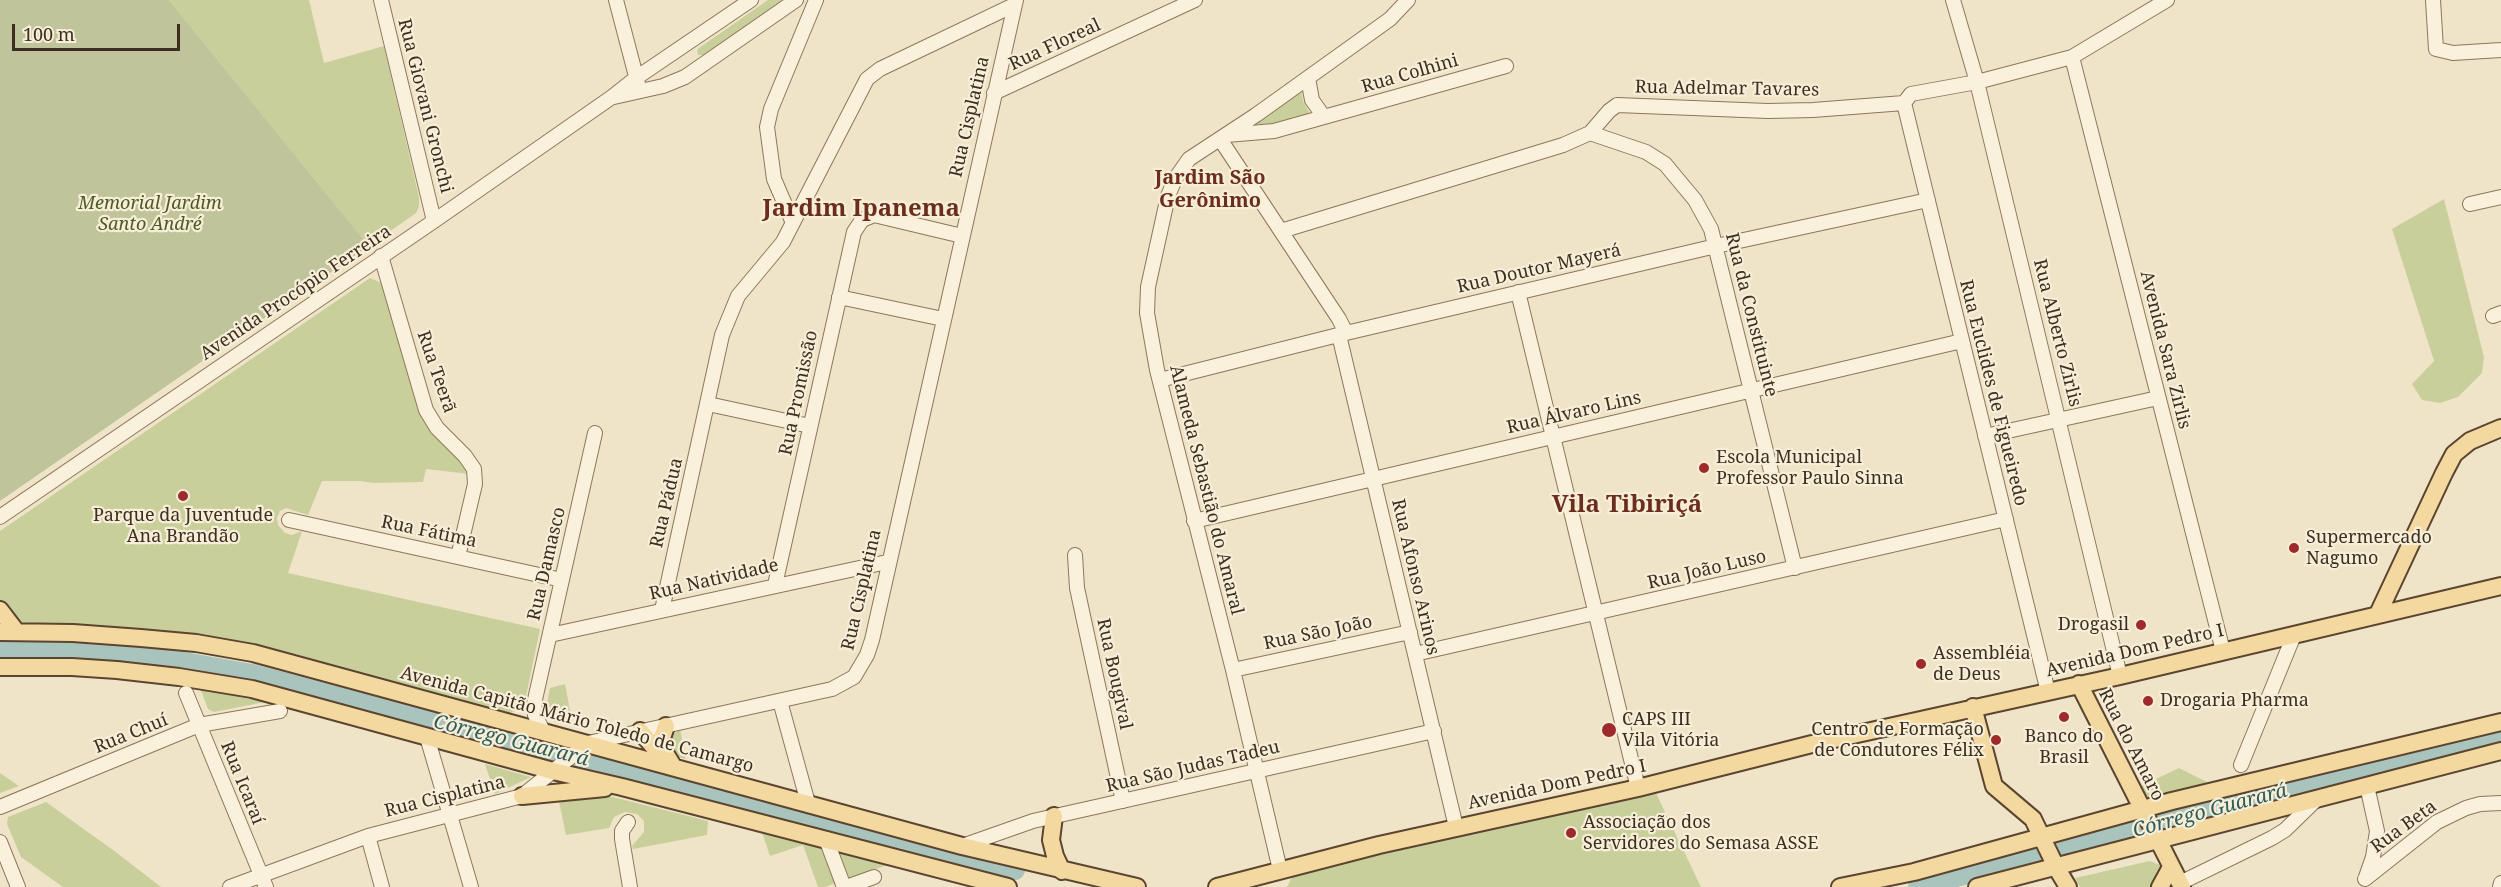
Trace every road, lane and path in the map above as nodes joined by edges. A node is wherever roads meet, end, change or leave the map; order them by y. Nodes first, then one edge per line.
1 (381, 0) edge
2 (616, 0) edge
3 (751, 0) edge
4 (796, 0) edge
5 (816, 0) edge
6 (1196, 0) edge
7 (1408, 0) edge
8 (1953, 0) edge
9 (2167, 0) edge
10 (2433, 0) edge
11 (1015, 2) edge
12 (2501, 50) edge
13 (2072, 57) junction
14 (1506, 66) dead end
15 (636, 78) junction
16 (1308, 78) junction
17 (1977, 82) junction
18 (640, 92) junction
19 (994, 93) junction
20 (612, 97) junction
21 (1904, 103) junction
22 (1324, 117) junction
23 (1590, 132) junction
24 (1223, 137) junction
25 (2501, 197) edge
26 (1928, 200) junction
27 (2470, 204) dead end
28 (434, 221) junction
29 (794, 223) junction
30 (1281, 231) junction
31 (962, 236) junction
32 (1716, 246) junction
33 (381, 256) junction
34 (1518, 292) junction
35 (839, 297) junction
36 (943, 320) junction
37 (1343, 334) junction
38 (1962, 341) junction
39 (1160, 380) junction
40 (1751, 390) junction
41 (2158, 398) junction
42 (708, 404) junction
43 (2059, 419) junction
44 (810, 426) junction
45 (2501, 428) edge
46 (595, 433) dead end
47 (1985, 436) junction
48 (1553, 437) junction
49 (1373, 479) junction
50 (0, 517) edge
51 (2006, 519) junction
52 (289, 520) dead end
53 (1194, 521) junction
54 (1075, 555) dead end
55 (458, 557) junction
56 (888, 562) junction
57 (1795, 568) junction
58 (562, 580) junction
59 (775, 585) junction
60 (2501, 586) edge
61 (0, 610) edge
62 (662, 610) junction
63 (1596, 614) junction
64 (2378, 615) junction
65 (8, 632) edge
66 (1410, 632) junction
67 (550, 635) junction
68 (2294, 635) junction
69 (2223, 651) junction
70 (1415, 654) junction
71 (0, 667) edge
72 (1233, 669) junction
73 (2120, 676) junction
74 (2079, 684) junction
75 (2048, 692) junction
76 (186, 693) dead end
77 (780, 701) junction
78 (534, 704) junction
79 (1973, 707) junction
80 (280, 711) dead end
81 (2501, 722) edge
82 (513, 724) junction
83 (199, 725) junction
84 (666, 726) junction
85 (1434, 730) junction
86 (543, 731) junction
87 (640, 731) junction
88 (427, 736) junction
89 (583, 747) junction
90 (2501, 751) edge
91 (670, 765) junction
92 (2241, 765) dead end
93 (559, 766) junction
94 (1256, 771) junction
95 (2367, 786) junction
96 (622, 787) junction
97 (1638, 789) junction
98 (522, 796) junction
99 (2317, 799) junction
100 (1123, 801) junction
101 (808, 803) junction
102 (2501, 803) edge
103 (0, 807) edge
104 (451, 815) junction
105 (1054, 816) junction
106 (628, 822) dead end
107 (2150, 825) junction
108 (1456, 827) junction
109 (368, 836) junction
110 (826, 839) junction
111 (0, 842) edge
112 (962, 846) junction
113 (2049, 851) junction
114 (2171, 867) junction
115 (1280, 870) junction
116 (1062, 871) junction
117 (874, 877) dead end
118 (263, 881) edge
119 (2364, 883) edge
120 (1244, 884) edge
121 (2181, 885) edge
122 (18, 887) edge
123 (230, 887) edge
124 (382, 887) edge
125 (471, 887) edge
126 (630, 887) edge
127 (845, 887) edge
128 (1008, 887) edge
129 (1137, 887) edge
130 (1217, 887) edge
131 (1273, 887) edge
132 (1840, 887) edge
133 (1977, 887) edge
134 (2068, 887) edge
135 (2160, 887) edge

1 - 28 street, Rua Giovani Gronchi
2 - 15 street
3 - 15 street, Avenida Procópio Ferreira
4 - 18 street, Avenida Procópio Ferreira
5 - 29 street
6 - 19 street, Rua Floreal
7 - 16 street, Alameda Sebastião do Amaral
8 - 17 street, Rua Alberto Zirlis
9 - 13 street, Rua Adelmar Tavares
10 - 12 street
11 - 19 street, Rua Cisplatina
11 - 29 street, Rua Pádua
13 - 17 street, Rua Adelmar Tavares
13 - 41 street, Avenida Sara Zirlis
14 - 22 street, Rua Colhini
15 - 18 street
15 - 20 street, Avenida Procópio Ferreira
16 - 22 street
16 - 24 street, Alameda Sebastião do Amaral
17 - 21 street, Rua Adelmar Tavares
17 - 43 street, Rua Alberto Zirlis
18 - 20 street, Avenida Procópio Ferreira
19 - 31 street, Rua Cisplatina
20 - 28 street, Avenida Procópio Ferreira
21 - 23 street, Rua Adelmar Tavares
21 - 26 street, Rua Euclides de Figueiredo
22 - 24 street, Rua Colhini
23 - 30 street, Rua Adelmar Tavares
23 - 32 street, Rua da Constituinte
24 - 30 street, Rua Afonso Arinos
24 - 39 street, Alameda Sebastião do Amaral
25 - 27 street
26 - 32 street, Rua Doutor Mayerá
26 - 38 street, Rua Euclides de Figueiredo
28 - 33 street, Avenida Procópio Ferreira
29 - 42 street, Rua Pádua
30 - 37 street, Rua Afonso Arinos
31 - 35 street, Rua Promissão
31 - 36 street, Rua Cisplatina
32 - 34 street, Rua Doutor Mayerá
32 - 40 street, Rua da Constituinte
33 - 50 street, Avenida Procópio Ferreira
33 - 55 street, Rua Teerã
34 - 37 street, Rua Doutor Mayerá
34 - 48 street
35 - 36 street
35 - 44 street, Rua Promissão
36 - 56 street, Rua Cisplatina
37 - 39 street, Rua Doutor Mayerá
37 - 49 street, Rua Afonso Arinos
38 - 40 street, Rua Álvaro Lins
38 - 47 street, Rua Euclides de Figueiredo
39 - 53 street, Alameda Sebastião do Amaral
40 - 48 street, Rua Álvaro Lins
40 - 57 street, Rua da Constituinte
41 - 43 street
41 - 69 street, Avenida Sara Zirlis
42 - 44 street
42 - 62 street, Rua Pádua
43 - 47 street
43 - 73 street, Rua Alberto Zirlis
44 - 59 street, Rua Promissão
45 - 64 main road
46 - 58 street, Rua Damasco
47 - 51 street, Rua Euclides de Figueiredo
48 - 49 street, Rua Álvaro Lins
48 - 63 street
49 - 53 street, Rua Álvaro Lins
49 - 66 street, Rua Afonso Arinos
51 - 57 street, Rua João Luso
51 - 75 street, Rua Euclides de Figueiredo
52 - 55 street, Rua Fátima
53 - 72 street, Alameda Sebastião do Amaral
54 - 100 street, Rua Bougival
55 - 58 street, Rua Fátima
56 - 59 street, Rua Natividade
56 - 77 street, Rua Cisplatina
57 - 63 street, Rua João Luso
58 - 67 street, Rua Damasco
59 - 62 street, Rua Natividade
60 - 64 main road, Avenida Dom Pedro I
61 - 65 main road
62 - 67 street, Rua Natividade
63 - 70 street, Rua João Luso
63 - 97 street
64 - 68 main road, Avenida Dom Pedro I
65 - 82 main road, Avenida Capitão Mário Toledo de Camargo
66 - 70 street, Rua Afonso Arinos
66 - 72 street, Rua São João
67 - 78 street, Rua Damasco
68 - 69 main road, Avenida Dom Pedro I
68 - 92 street
69 - 73 main road, Avenida Dom Pedro I
70 - 85 street, Rua Afonso Arinos
71 - 88 main road
72 - 94 street, Alameda Sebastião do Amaral
73 - 74 main road, Avenida Dom Pedro I
74 - 75 main road, Avenida Dom Pedro I
74 - 107 main road, Rua do Amaro
75 - 79 main road, Avenida Dom Pedro I
76 - 83 street, Rua Icaraí
77 - 84 street, Rua Cisplatina
77 - 101 street
78 - 82 street
78 - 86 street
79 - 97 main road, Avenida Dom Pedro I
79 - 113 main road
80 - 83 street, Rua Chuí
81 - 107 main road
82 - 86 main road, Avenida Capitão Mário Toledo de Camargo
83 - 103 street, Rua Chuí
83 - 118 street, Rua Icaraí
84 - 87 street, Rua Cisplatina
84 - 91 main road
85 - 94 street, Rua São Judas Tadeu
85 - 108 street, Rua Afonso Arinos
86 - 89 main road, Avenida Capitão Mário Toledo de Camargo
87 - 89 street, Rua Cisplatina
87 - 91 main road
88 - 93 main road
88 - 104 street
89 - 91 main road, Avenida Capitão Mário Toledo de Camargo
89 - 93 street, Rua Cisplatina
90 - 95 main road
91 - 101 main road, Avenida Capitão Mário Toledo de Camargo
93 - 96 main road
93 - 98 street, Rua Cisplatina
94 - 100 street, Rua São Judas Tadeu
94 - 115 street, Alameda Sebastião do Amaral
95 - 99 main road
95 - 119 street
96 - 98 main road
96 - 110 main road
97 - 108 main road, Avenida Dom Pedro I
98 - 104 street, Rua Cisplatina
99 - 107 main road
99 - 121 street
100 - 105 street, Rua São Judas Tadeu
101 - 112 main road, Avenida Capitão Mário Toledo de Camargo
102 - 119 street, Rua Beta
104 - 109 street, Rua Cisplatina
104 - 125 street
105 - 112 street, Rua São Judas Tadeu
105 - 116 main road
106 - 126 street
107 - 113 main road
107 - 113 main road
107 - 114 main road, Rua do Amaro
108 - 115 main road, Avenida Dom Pedro I
109 - 118 street, Rua Cisplatina
109 - 124 street
110 - 127 street
110 - 128 main road
111 - 122 street
112 - 116 main road, Avenida Capitão Mário Toledo de Camargo
113 - 132 main road
113 - 133 main road
113 - 134 main road
114 - 121 main road, Rua do Amaro
114 - 135 main road
115 - 120 main road, Avenida Dom Pedro I
115 - 131 main road
116 - 129 main road, Avenida Capitão Mário Toledo de Camargo
117 - 127 street
118 - 123 street, Rua Cisplatina
120 - 130 main road, Avenida Dom Pedro I

